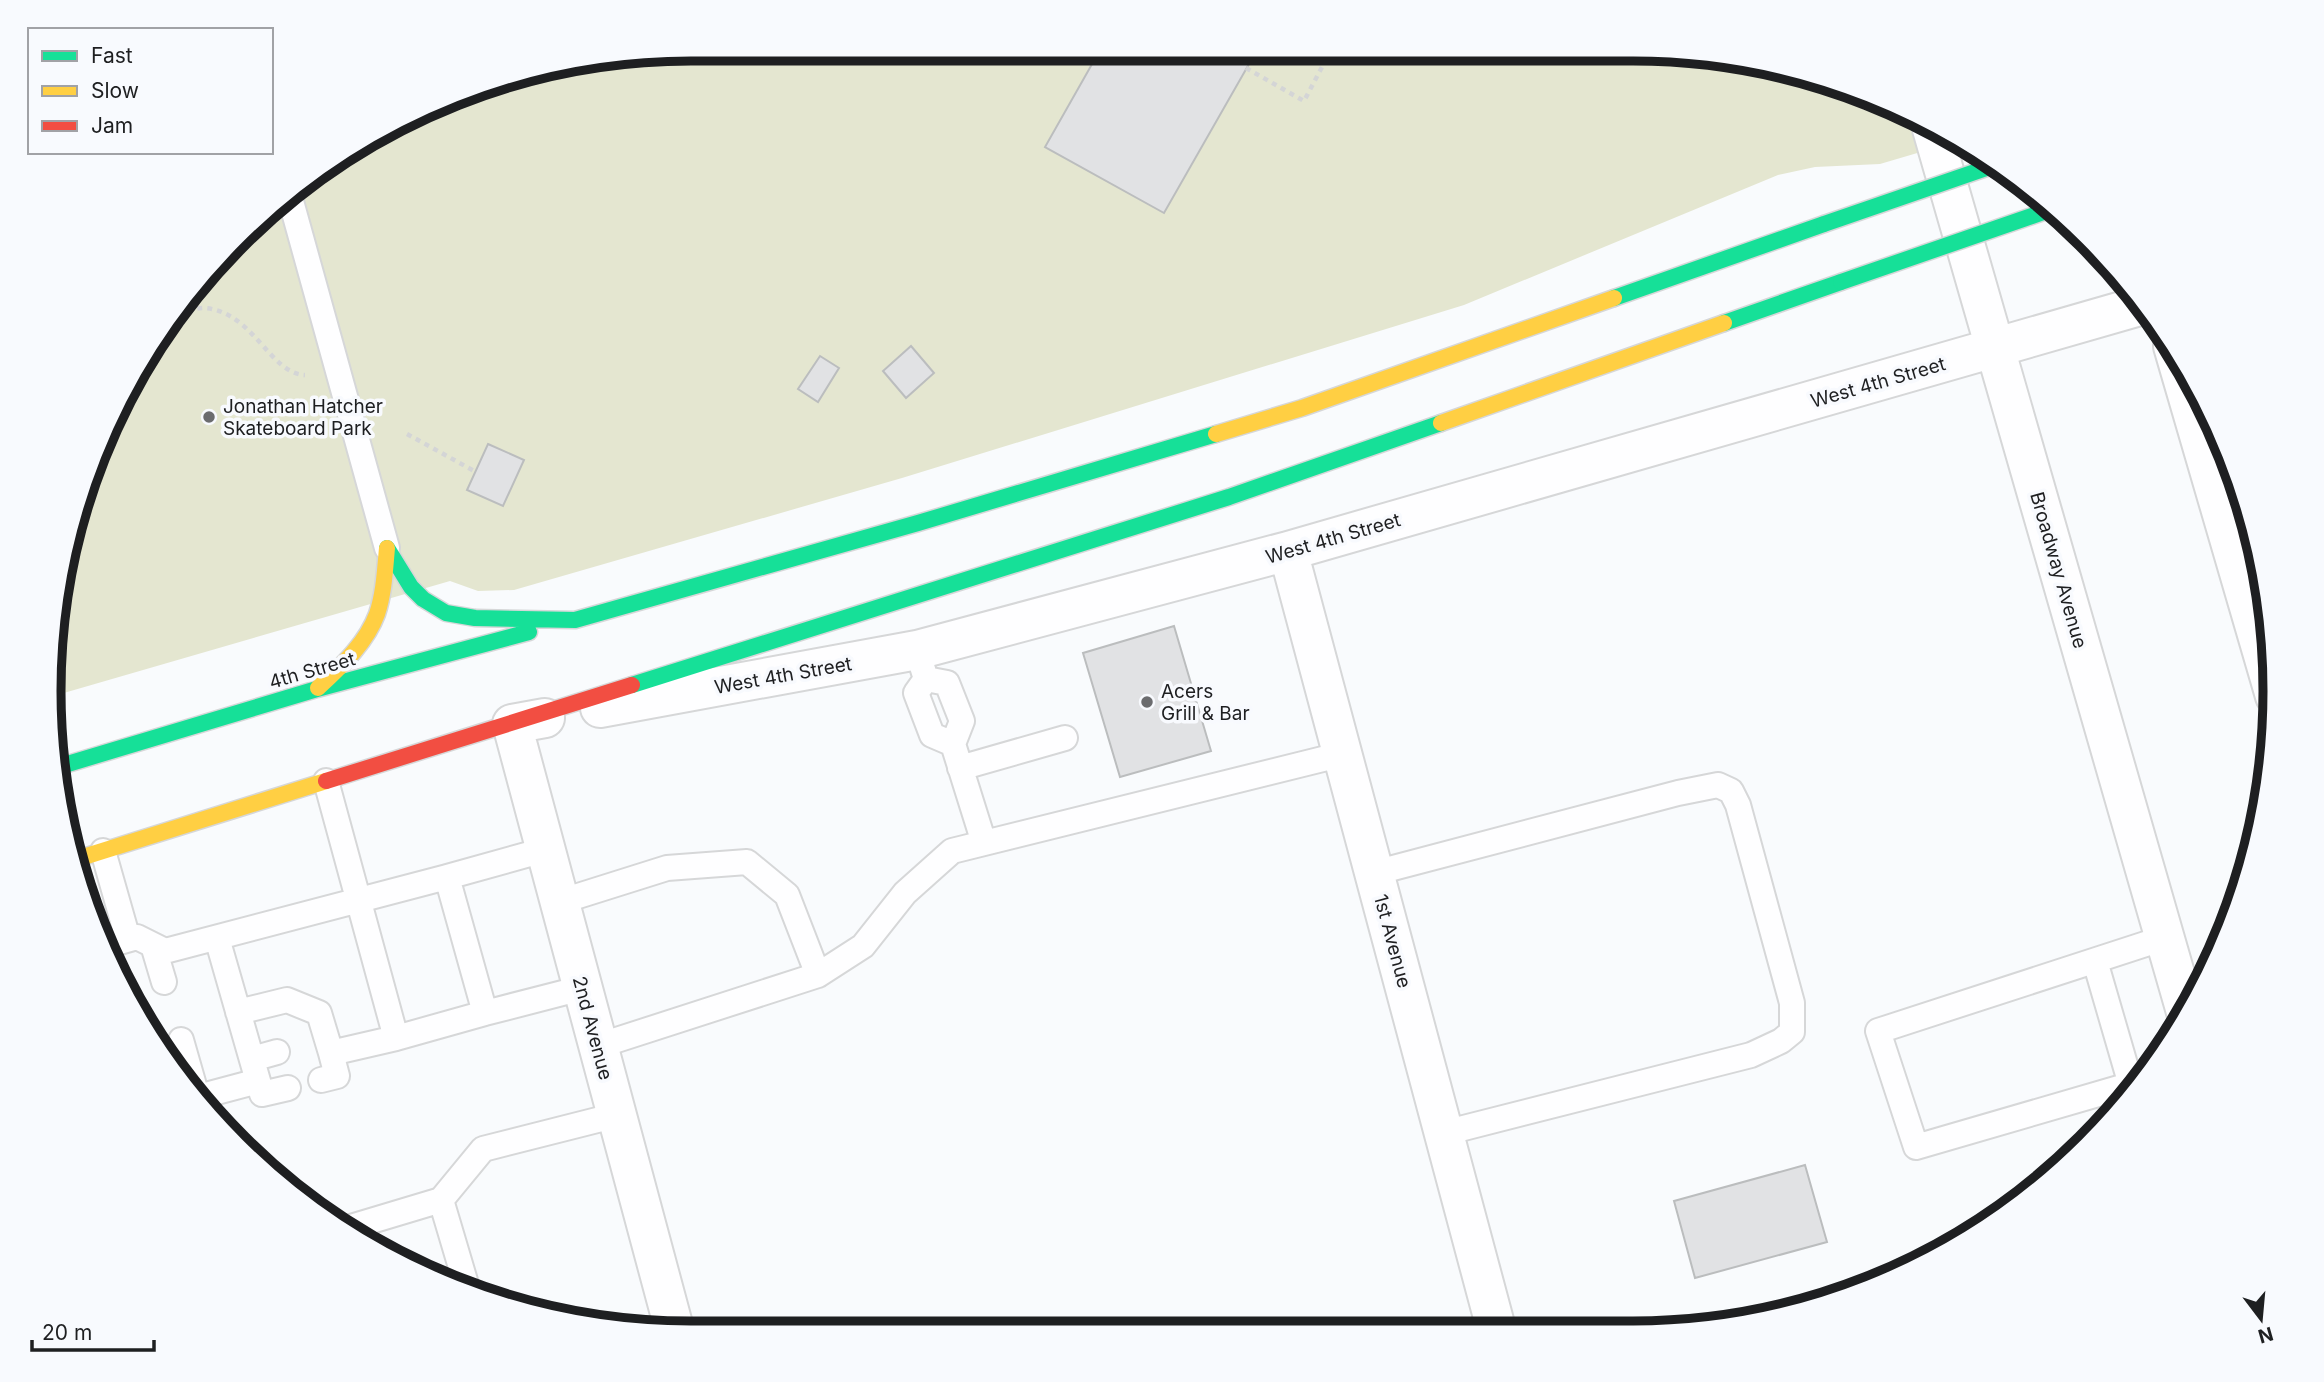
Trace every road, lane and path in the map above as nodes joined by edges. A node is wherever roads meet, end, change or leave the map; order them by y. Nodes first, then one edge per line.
1 (1325, 61) edge
2 (1246, 68) dead end
3 (1935, 139) edge
4 (1985, 168) edge
5 (292, 205) edge
6 (2042, 213) edge
7 (2133, 308) edge
8 (188, 312) edge
9 (1995, 348) junction
10 (338, 366) junction
11 (2186, 390) edge
12 (407, 434) dead end
13 (476, 472) dead end
14 (387, 548) junction
15 (1288, 551) junction
16 (575, 620) junction
17 (2261, 647) edge
18 (921, 665) junction
19 (317, 689) junction
20 (512, 724) junction
21 (1065, 738) dead end
22 (1342, 754) junction
23 (66, 764) edge
24 (960, 768) junction
25 (326, 781) junction
26 (984, 843) junction
27 (544, 850) junction
28 (103, 851) junction
29 (84, 857) edge
30 (1374, 873) junction
31 (447, 877) junction
32 (358, 901) junction
33 (559, 902) junction
34 (217, 938) junction
35 (2165, 938) junction
36 (118, 942) edge
37 (153, 946) junction
38 (2095, 961) junction
39 (818, 975) junction
40 (164, 982) dead end
41 (582, 988) junction
42 (2182, 998) edge
43 (238, 1012) junction
44 (485, 1013) junction
45 (396, 1038) junction
46 (181, 1040) dead end
47 (323, 1045) junction
48 (598, 1046) junction
49 (277, 1052) dead end
50 (255, 1070) junction
51 (191, 1073) edge
52 (2131, 1077) edge
53 (321, 1080) dead end
54 (2122, 1087) edge
55 (288, 1088) dead end
56 (206, 1092) edge
57 (617, 1115) junction
58 (1444, 1133) junction
59 (440, 1200) junction
60 (358, 1225) edge
61 (464, 1278) edge
62 (673, 1320) edge
63 (1494, 1321) edge

1 - 2 path
3 - 9 street, Broadway Avenue
4 - 16 highway, 4th Street, bridge
5 - 10 lane
6 - 20 highway, bridge
7 - 9 street, West 4th Street
8 - 10 path
9 - 15 street, West 4th Street
9 - 35 street, Broadway Avenue
10 - 14 lane
11 - 17 street
12 - 13 path
14 - 16 highway
14 - 19 highway
15 - 18 street, West 4th Street
15 - 22 street, 1st Avenue
16 - 19 highway, 4th Street
18 - 20 street, West 4th Street
18 - 24 lane
19 - 23 highway, 4th Street
20 - 25 highway
20 - 27 street, 2nd Avenue
21 - 24 lane
22 - 26 lane
22 - 30 street, 1st Avenue
24 - 26 lane
25 - 28 highway
25 - 32 lane
26 - 39 lane
27 - 31 lane
27 - 33 street, 2nd Avenue
28 - 29 highway
28 - 36 lane
30 - 58 street, 1st Avenue
30 - 58 lane
31 - 32 lane
31 - 44 lane
32 - 34 lane
32 - 45 lane
33 - 39 lane
33 - 41 street, 2nd Avenue
34 - 37 lane
34 - 43 lane
35 - 38 lane
35 - 42 street, Broadway Avenue
36 - 37 lane
37 - 40 lane
38 - 52 lane
38 - 54 lane
39 - 48 lane
41 - 44 lane
41 - 48 street, 2nd Avenue
43 - 47 lane
43 - 50 lane
44 - 45 lane
45 - 47 lane
46 - 51 lane
47 - 53 lane
48 - 57 street, 2nd Avenue
49 - 50 lane
50 - 55 lane
50 - 56 lane
57 - 59 lane
57 - 62 street, 2nd Avenue
58 - 63 street, 1st Avenue
59 - 60 lane
59 - 61 lane

